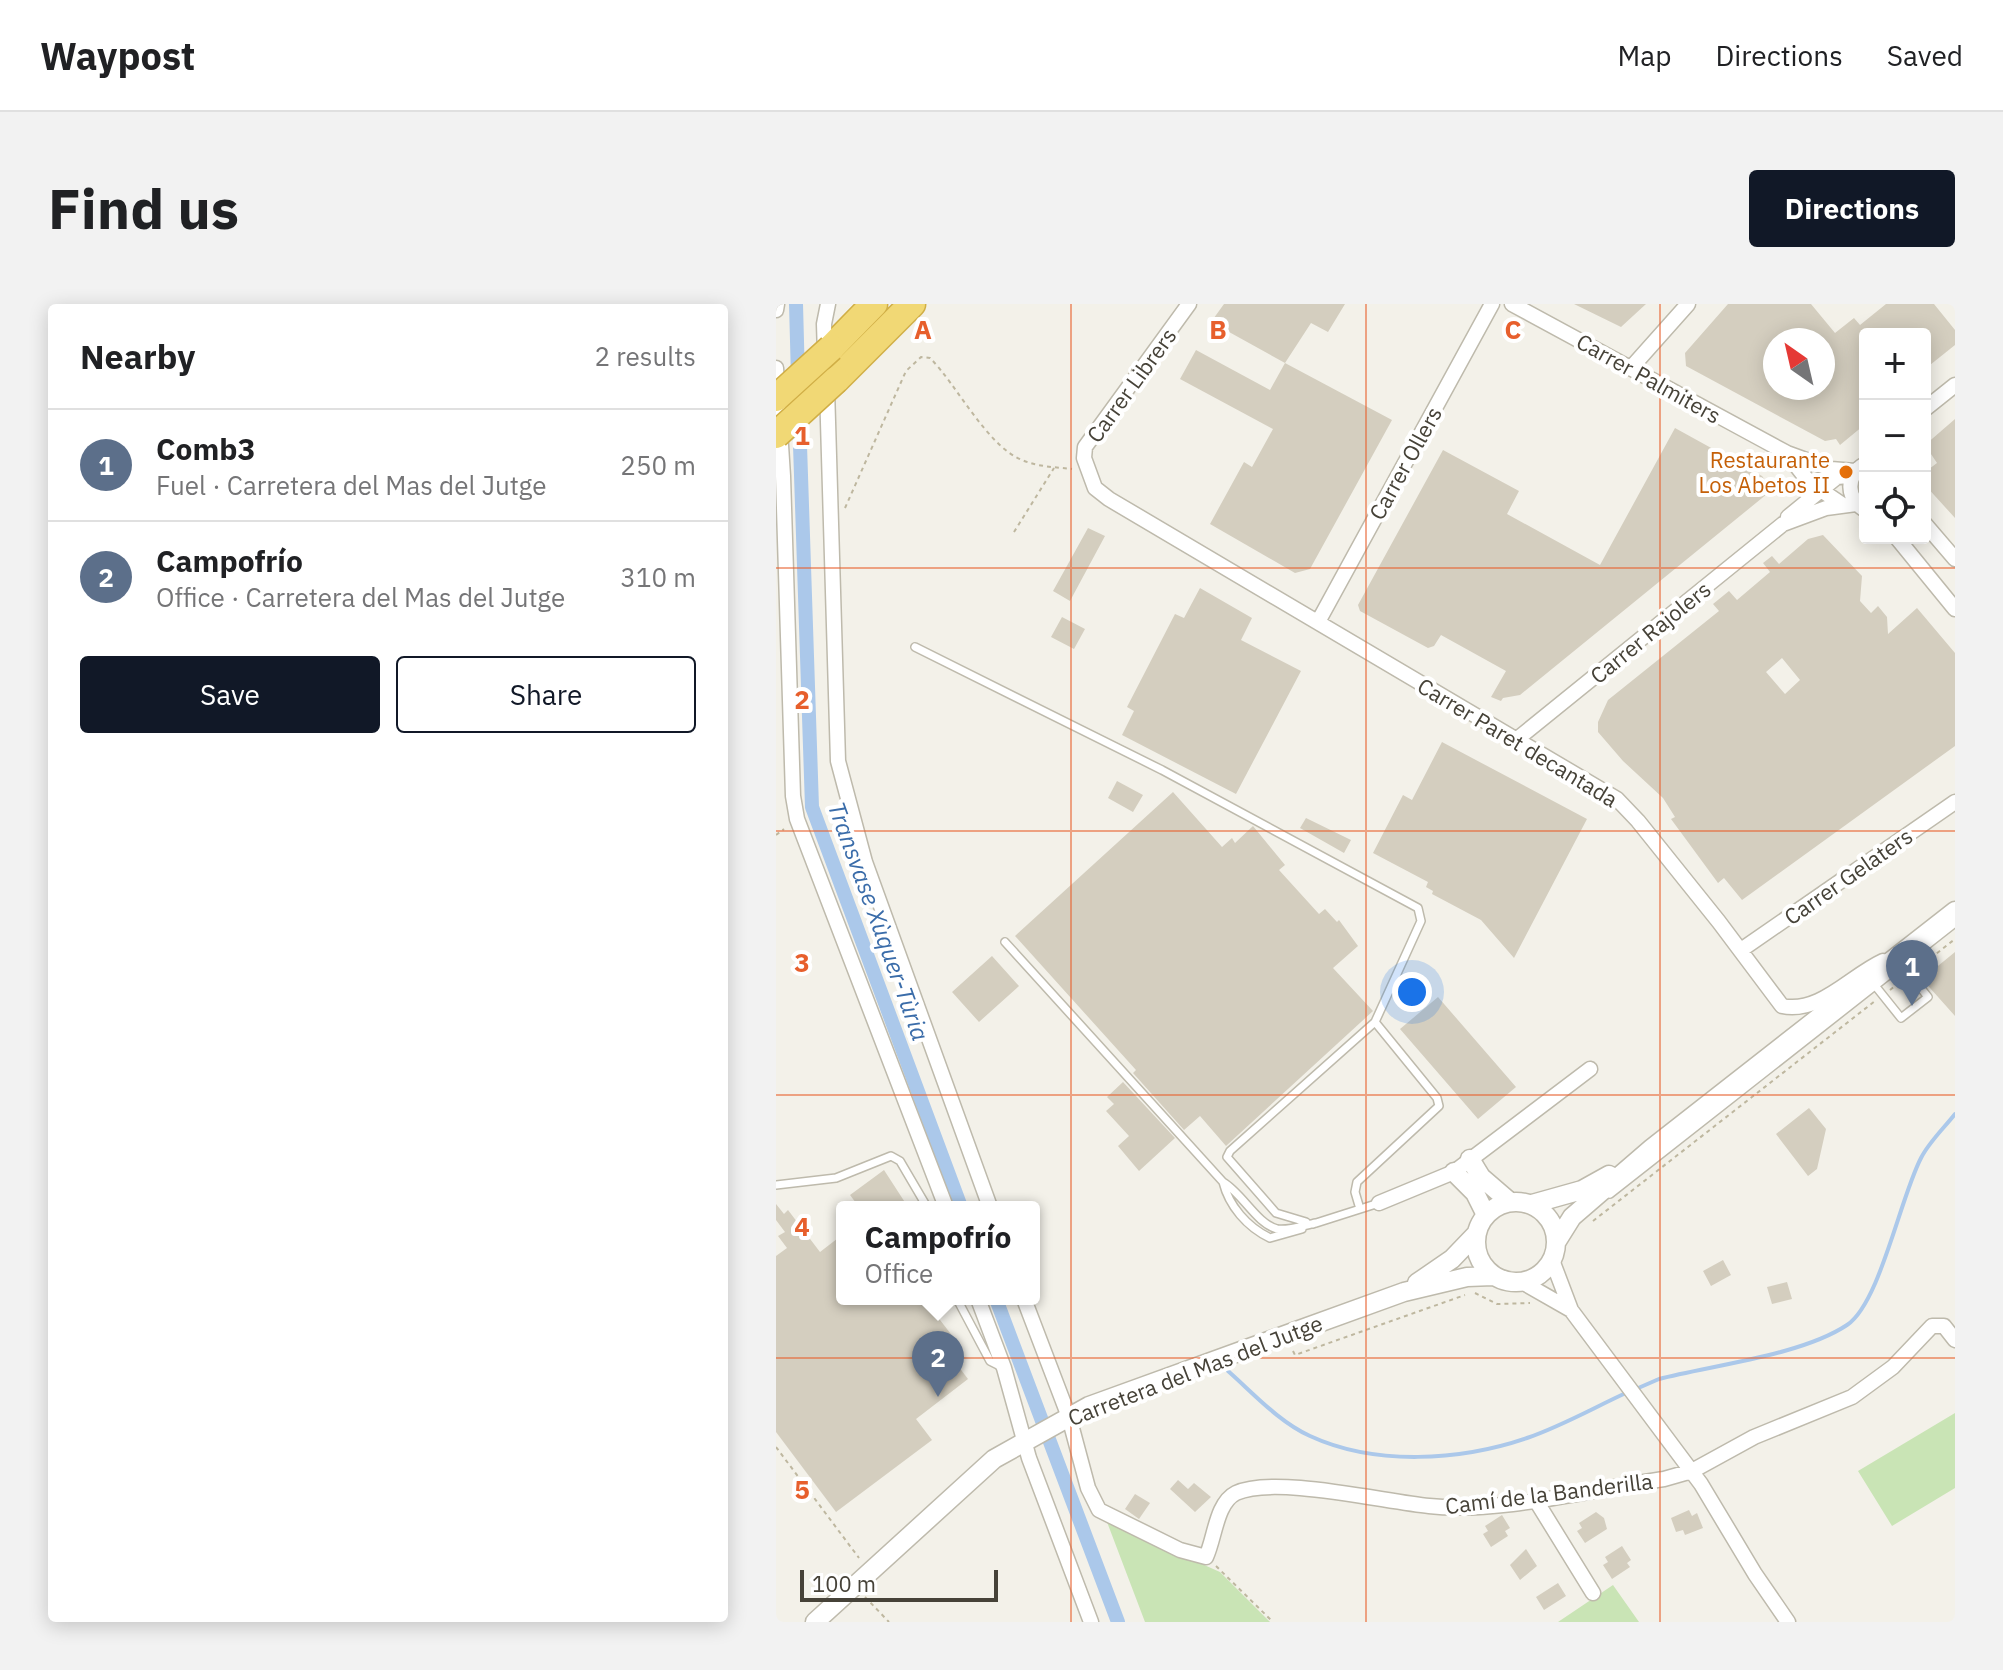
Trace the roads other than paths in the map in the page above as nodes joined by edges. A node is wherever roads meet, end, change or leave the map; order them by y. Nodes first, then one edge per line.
1 (777, 304) edge
2 (828, 304) edge
3 (874, 304) edge
4 (912, 304) edge
5 (1189, 304) edge
6 (1492, 304) edge
7 (1512, 304) edge
8 (1688, 304) edge
9 (776, 310) edge
10 (776, 368) edge
11 (1631, 368) junction
12 (1955, 385) edge
13 (776, 398) edge
14 (1931, 404) edge
15 (776, 435) edge
16 (1787, 453) junction
17 (1859, 466) edge
18 (1859, 466) edge
19 (1859, 468) edge
20 (1087, 470) joint
21 (1800, 472) junction
22 (1820, 490) junction
23 (1855, 506) edge
24 (1799, 507) junction
25 (1783, 524) junction
26 (1931, 531) edge
27 (1902, 544) edge
28 (1955, 559) edge
29 (1955, 609) edge
30 (1318, 622) junction
31 (915, 647) dead end
32 (1516, 740) junction
33 (1955, 802) edge
34 (1955, 911) edge
35 (1955, 923) edge
36 (1005, 942) dead end
37 (1741, 950) junction
38 (1902, 960) junction
39 (1877, 988) junction
40 (1375, 1022) junction
41 (1590, 1069) dead end
42 (1652, 1148) junction
43 (1470, 1159) junction
44 (1454, 1172) junction
45 (1223, 1182) junction
46 (776, 1185) edge
47 (924, 1201) edge
48 (944, 1201) edge
49 (988, 1201) edge
50 (1510, 1202) junction
51 (1590, 1202) junction
52 (1379, 1203) joint
53 (1532, 1204) junction
54 (1360, 1209) junction
55 (1486, 1215) junction
56 (1316, 1223) junction
57 (1477, 1233) junction
58 (1557, 1241) junction
59 (1552, 1260) junction
60 (1493, 1276) junction
61 (1522, 1282) junction
62 (1404, 1292) junction
63 (960, 1305) edge
64 (980, 1305) edge
65 (1026, 1305) edge
66 (1571, 1310) junction
67 (1955, 1340) edge
68 (1004, 1368) junction
69 (1065, 1419) junction
70 (1029, 1438) junction
71 (1692, 1471) junction
72 (1535, 1499) junction
73 (1593, 1593) dead end
74 (815, 1622) edge
75 (1091, 1622) edge
76 (1788, 1622) edge

1 - 9 street
2 - 49 street
3 - 13 highway, bridge
4 - 15 highway, bridge
5 - 20 street, Carrer Librers
6 - 30 street, Carrer Ollers
7 - 11 street, Carrer Palmiters
8 - 11 street
10 - 48 street
11 - 16 street, Carrer Palmiters
12 - 14 street
16 - 17 street, Carrer Palmiters
16 - 21 street, Carrer Palmiters
18 - 22 street, Carrer Rajolers
19 - 23 street
20 - 30 street, Carrer Paret decantada
21 - 22 street, Carrer Palmiters
21 - 24 street
22 - 23 street, Carrer Palmiters
22 - 24 street, Carrer Rajolers
23 - 25 street, Carrer Rajolers
24 - 25 street, Carrer Rajolers
25 - 32 street, Carrer Rajolers
26 - 28 street
27 - 29 street
30 - 32 street, Carrer Paret decantada
31 - 40 lane
32 - 37 street, Carrer Paret decantada
33 - 37 street, Carrer Gelaters
34 - 38 street
35 - 38 lane
36 - 45 lane
37 - 38 street, Carrer Paret decantada
38 - 39 lane
38 - 39 lane
38 - 42 street
39 - 51 lane
40 - 54 lane
40 - 56 lane
41 - 43 street
42 - 51 street
42 - 53 street
43 - 44 street
43 - 50 street
44 - 52 street
44 - 55 street
45 - 56 lane
45 - 56 lane
46 - 47 lane
50 - 53 street
50 - 55 street
51 - 58 street
52 - 54 lane
53 - 58 street
54 - 56 lane
55 - 57 street
57 - 60 street
57 - 62 street, Carretera del Mas del Jutge
58 - 59 street
59 - 61 street
59 - 66 street
60 - 61 street
60 - 62 street, Carretera del Mas del Jutge
61 - 66 street
62 - 69 street, Carretera del Mas del Jutge
63 - 68 lane
64 - 68 street
65 - 69 street
66 - 71 street
67 - 71 street, Camí de la Banderilla
68 - 70 street
69 - 70 street, Carretera del Mas del Jutge
69 - 72 street, Camí de la Banderilla
70 - 74 street, Carretera del Mas del Jutge
70 - 75 street
71 - 72 street, Camí de la Banderilla
71 - 76 street
72 - 73 street

